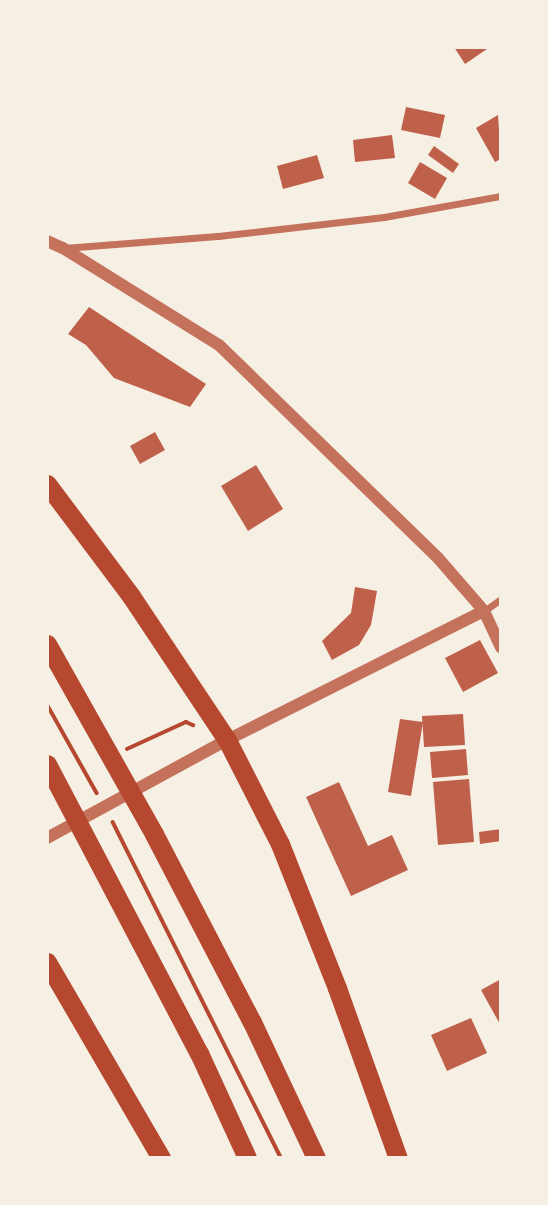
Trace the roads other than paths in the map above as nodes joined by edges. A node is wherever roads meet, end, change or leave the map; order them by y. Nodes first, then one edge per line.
1 (501, 196) edge
2 (47, 241) edge
3 (63, 248) junction
4 (47, 484) edge
5 (501, 599) edge
6 (484, 611) junction
7 (47, 644) edge
8 (501, 647) edge
9 (227, 740) junction
10 (50, 769) edge
11 (47, 838) edge
12 (47, 962) edge
13 (161, 1158) edge
14 (247, 1158) edge
15 (316, 1158) edge
16 (398, 1158) edge

1 - 3 street
2 - 3 street
3 - 6 street
4 - 9 highway
5 - 6 street
6 - 8 street
6 - 9 street
7 - 15 highway
9 - 11 street
9 - 16 highway
10 - 14 highway
12 - 13 highway

